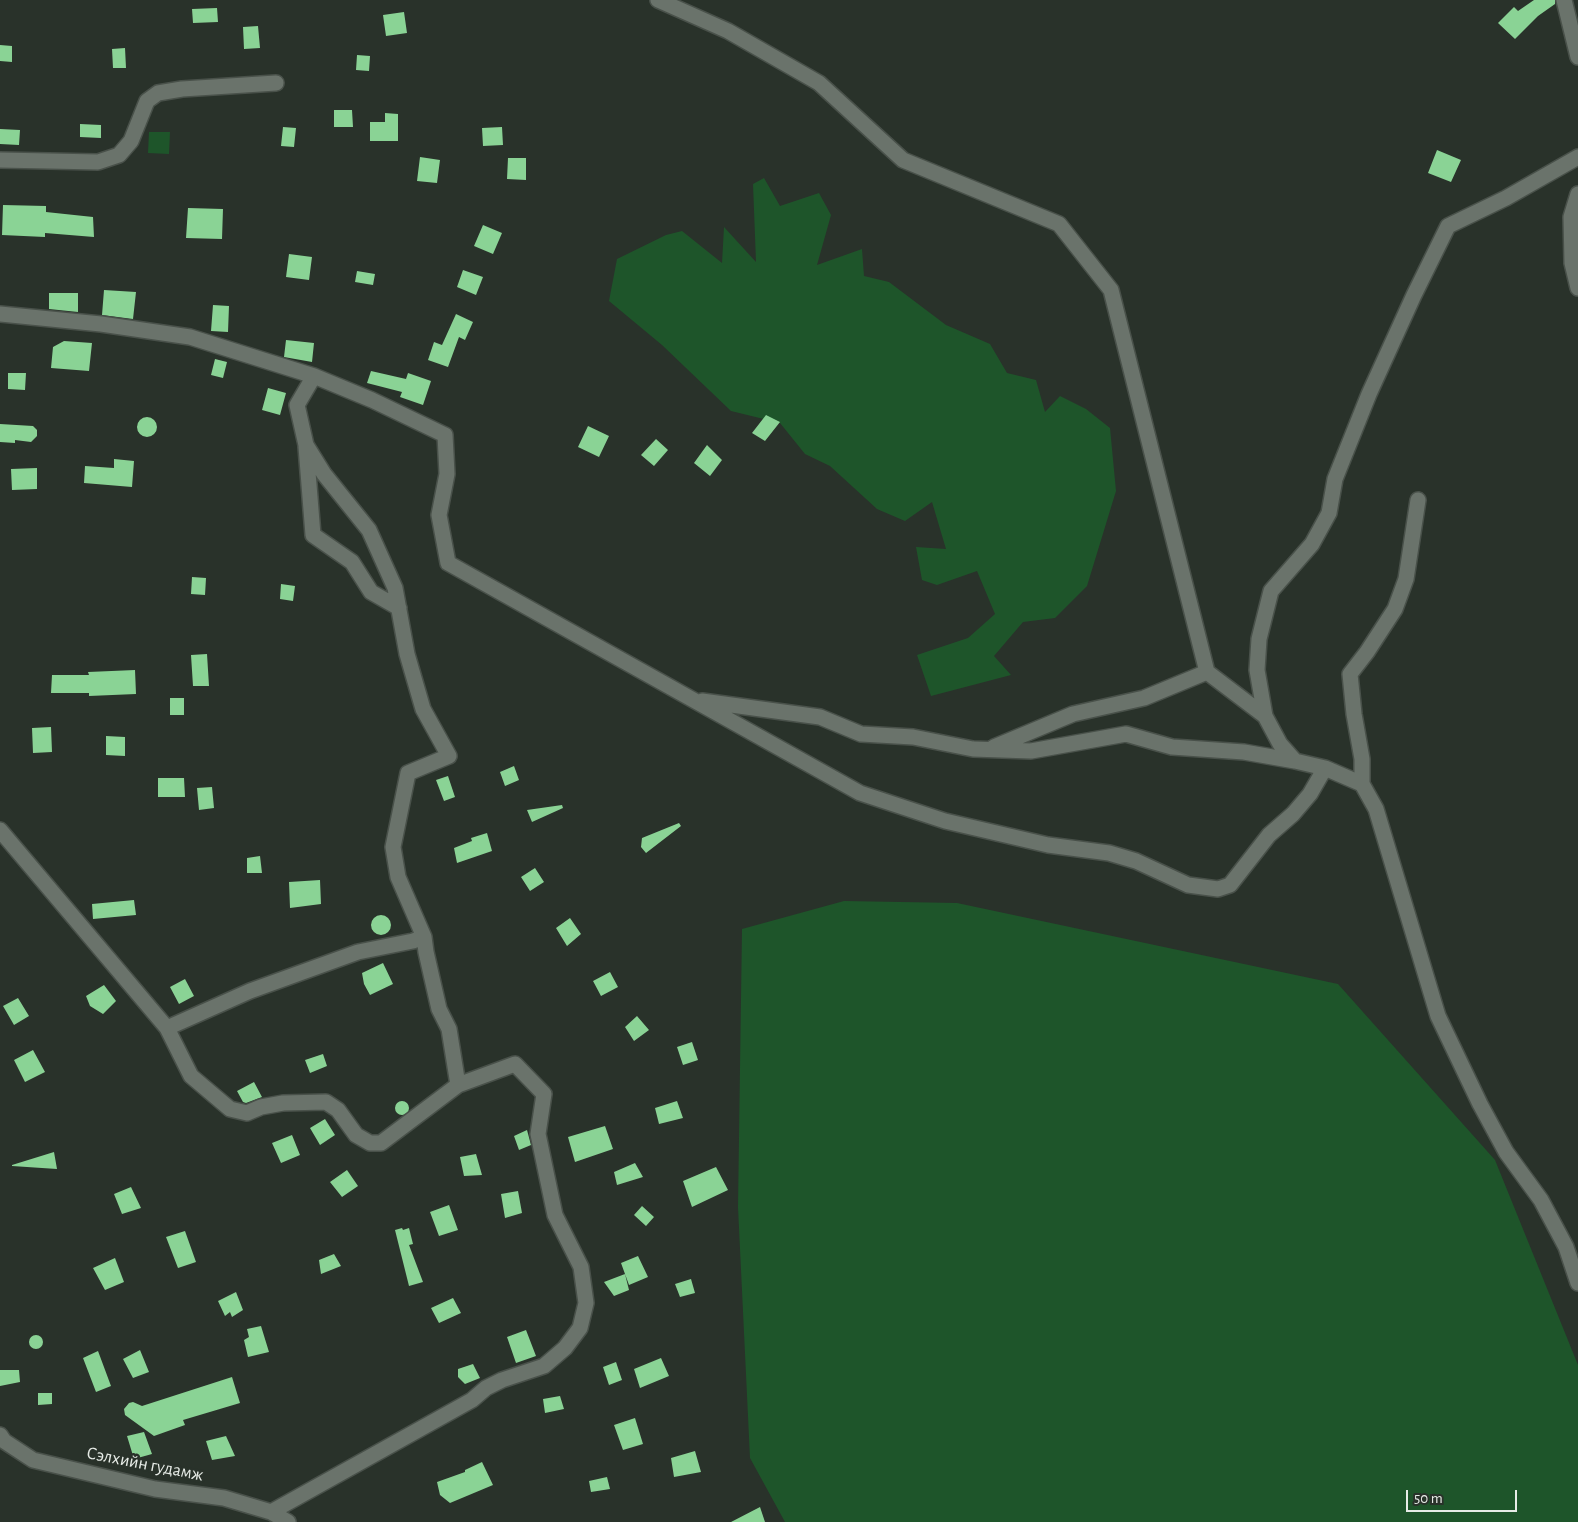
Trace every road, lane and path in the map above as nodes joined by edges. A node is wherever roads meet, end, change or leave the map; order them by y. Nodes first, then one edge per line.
1 (658, 0) edge
2 (1564, 0) edge
3 (1570, 0) edge
4 (1578, 8) edge
5 (1578, 56) edge
6 (276, 83) dead end
7 (1578, 157) edge
8 (0, 160) edge
9 (1578, 194) edge
10 (1578, 288) edge
11 (0, 314) edge
12 (314, 376) junction
13 (306, 445) junction
14 (1418, 500) dead end
15 (399, 608) junction
16 (1207, 672) junction
17 (693, 700) junction
18 (1265, 716) junction
19 (988, 750) junction
20 (1295, 761) junction
21 (1325, 768) junction
22 (1362, 784) junction
23 (0, 830) edge
24 (424, 937) junction
25 (167, 1028) junction
26 (458, 1086) junction
27 (1578, 1283) edge
28 (0, 1435) edge
29 (271, 1512) junction
30 (288, 1522) edge

1 - 16 street
2 - 5 street
3 - 4 street
6 - 8 street
7 - 18 street
9 - 10 street
11 - 12 street
12 - 13 street
12 - 17 street
13 - 15 street
13 - 15 street
14 - 22 street
15 - 24 street
16 - 18 street
16 - 19 street
17 - 19 street
17 - 21 street
18 - 20 street
19 - 20 street
20 - 21 street
21 - 22 street
22 - 27 street
23 - 25 street
24 - 25 street
24 - 26 street
25 - 26 street
26 - 29 street
28 - 29 street, Сэлхийн гудамж
29 - 30 street, Сэлхийн гудамж

